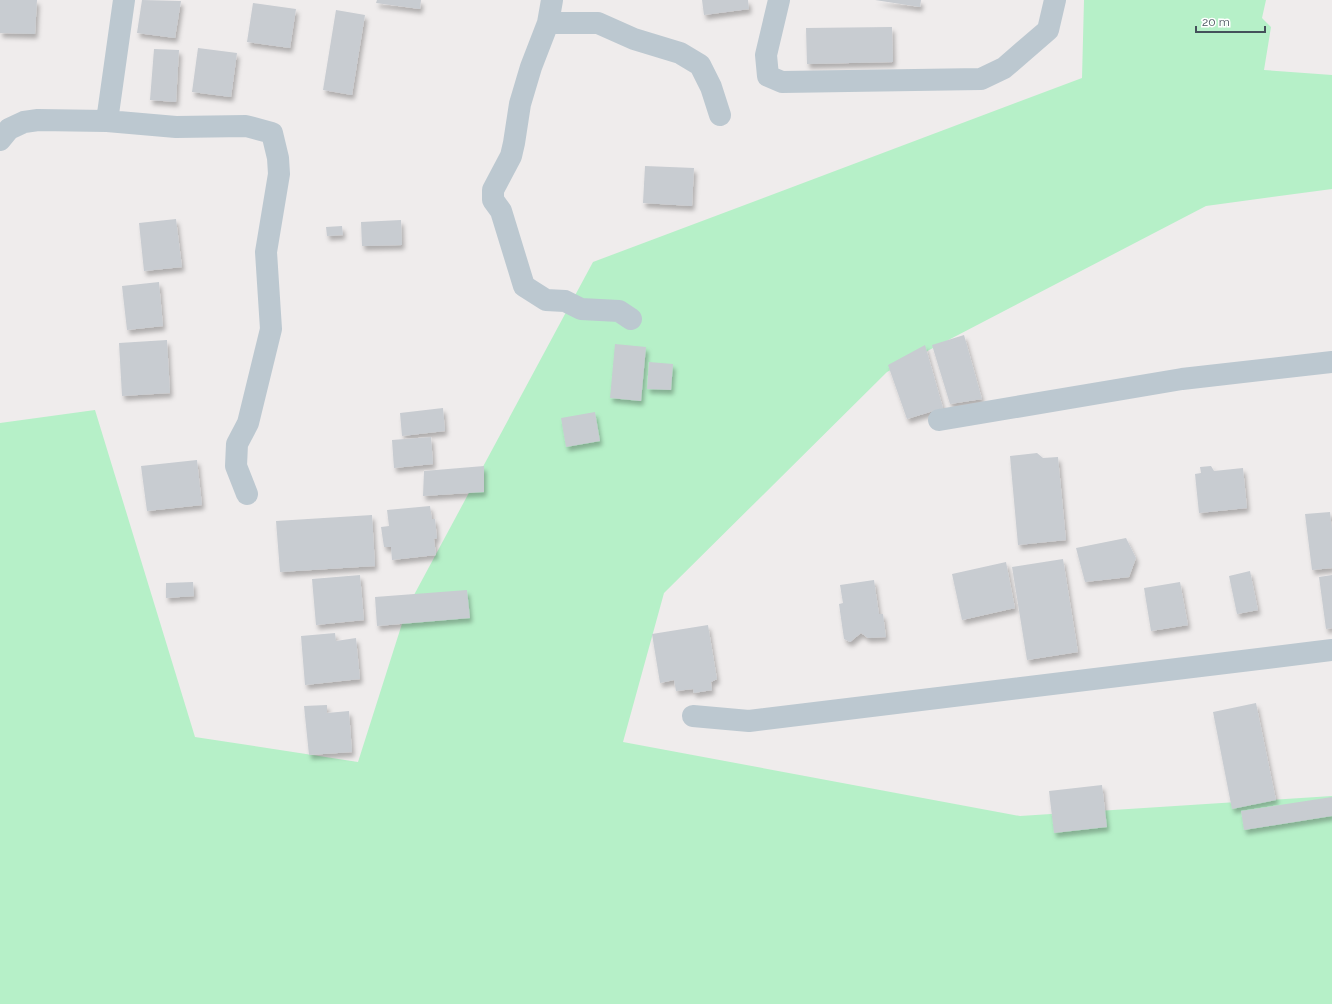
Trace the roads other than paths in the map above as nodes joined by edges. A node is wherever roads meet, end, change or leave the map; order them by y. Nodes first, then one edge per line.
1 (124, 0) edge
2 (552, 0) edge
3 (779, 0) edge
4 (1055, 0) edge
5 (548, 23) junction
6 (720, 115) dead end
7 (107, 121) junction
8 (0, 140) edge
9 (631, 319) dead end
10 (1332, 362) edge
11 (939, 420) dead end
12 (247, 494) dead end
13 (1332, 650) edge
14 (693, 716) dead end

1 - 7 street
2 - 5 street
3 - 4 street
5 - 6 street
5 - 9 street
7 - 8 street
7 - 12 street
10 - 11 street
13 - 14 street

